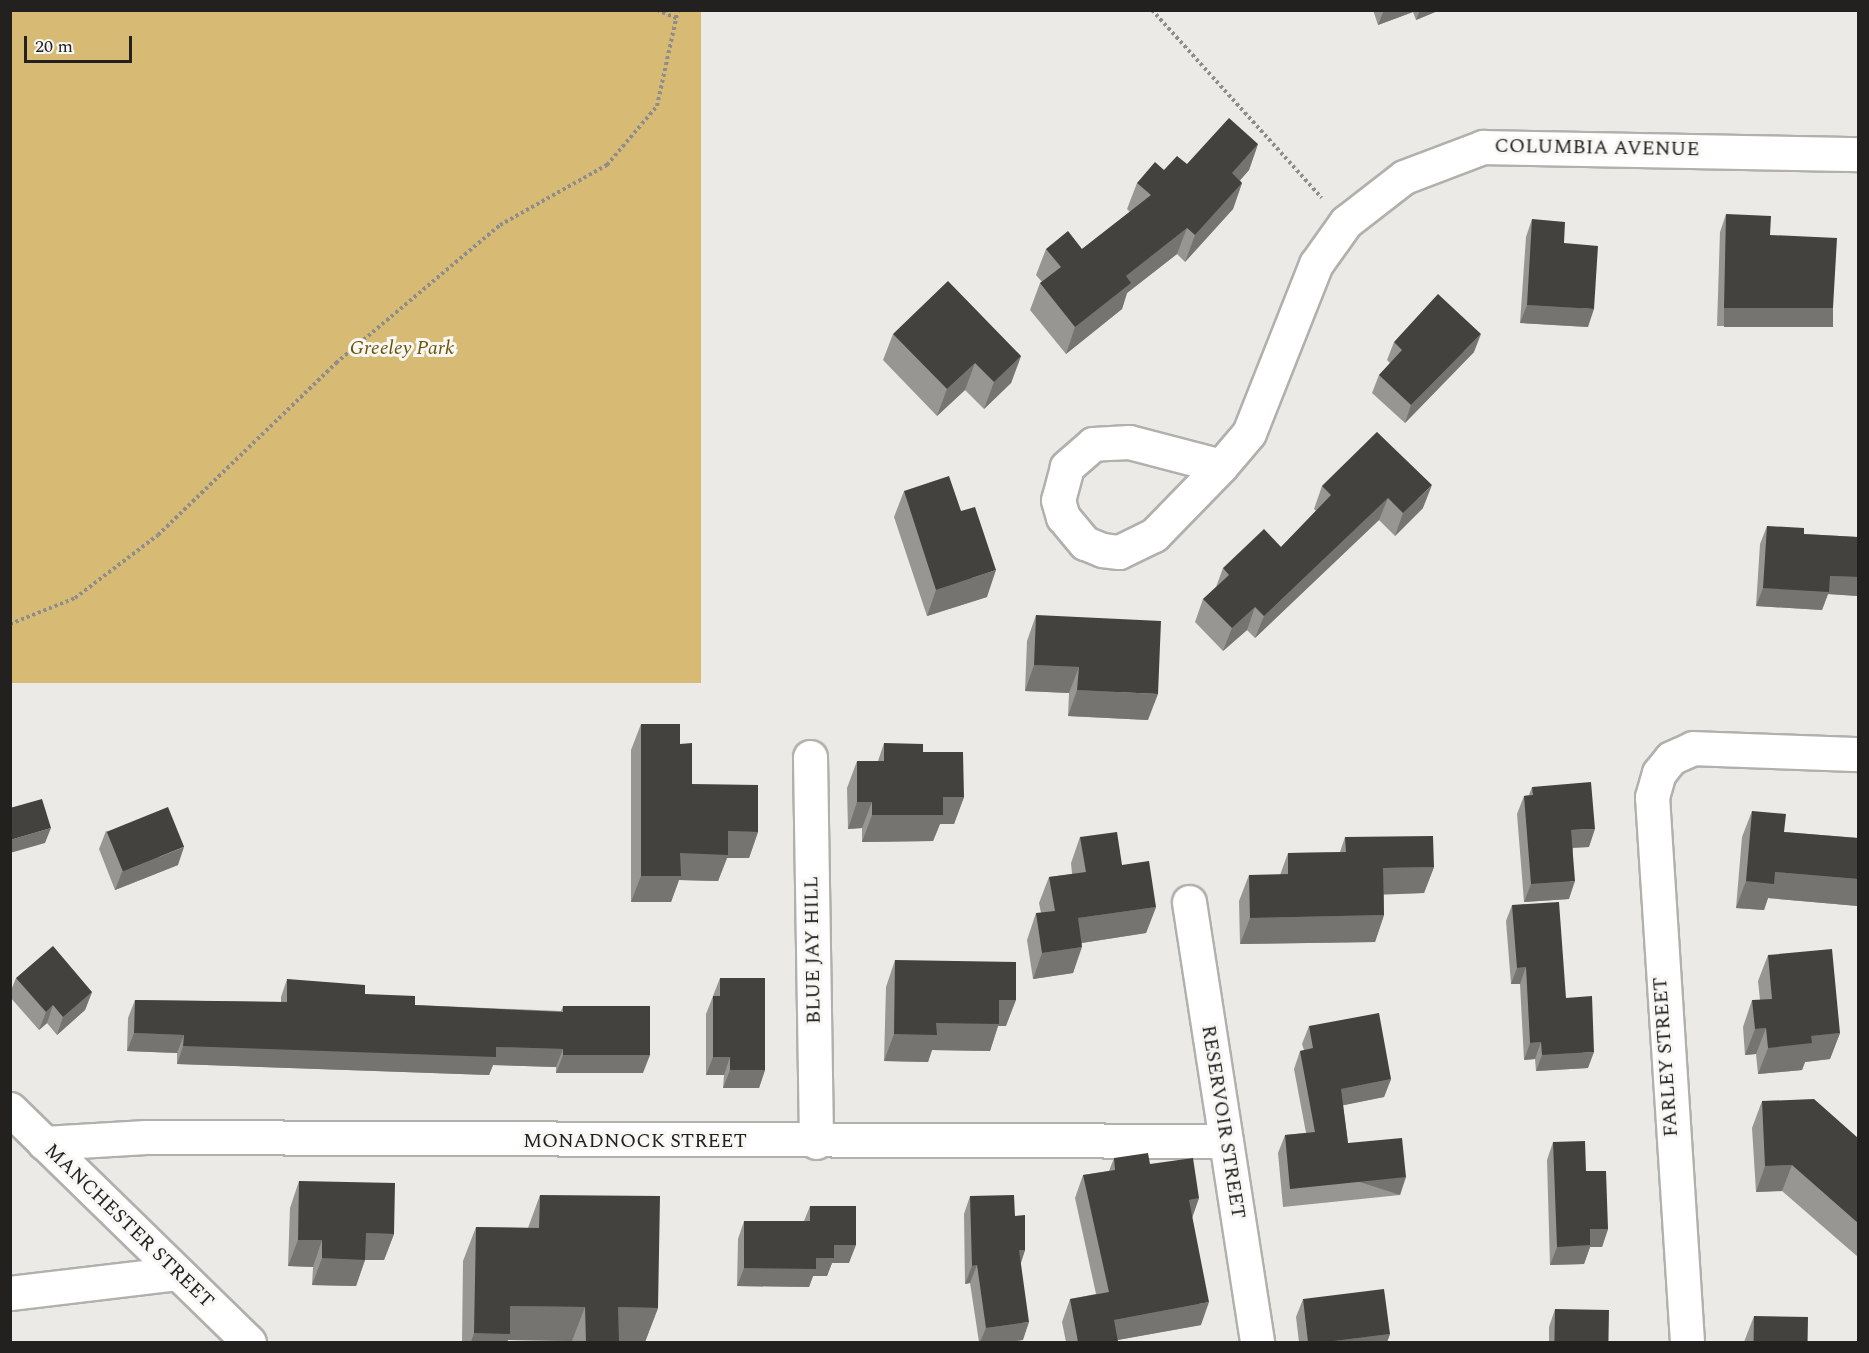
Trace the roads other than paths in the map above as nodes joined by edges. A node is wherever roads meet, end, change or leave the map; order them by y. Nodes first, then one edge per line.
1 (1858, 154) edge
2 (1221, 466) junction
3 (1858, 754) edge
4 (810, 757) dead end
5 (1189, 902) dead end
6 (10, 1109) edge
7 (1226, 1141) junction
8 (816, 1142) junction
9 (44, 1143) junction
10 (177, 1273) junction
11 (10, 1293) edge
12 (249, 1342) edge
13 (1257, 1342) edge
14 (1687, 1342) edge

1 - 2 street, COLUMBIA AVENUE
2 - 2 street, COLUMBIA AVENUE
3 - 14 street, FARLEY STREET
4 - 8 street, BLUE JAY HILL
5 - 7 street, RESERVOIR STREET
6 - 9 street, MANCHESTER STREET
7 - 8 street, MONADNOCK STREET
7 - 13 street, RESERVOIR STREET
8 - 9 street, MONADNOCK STREET
9 - 10 street, MANCHESTER STREET
10 - 11 street
10 - 12 street, MANCHESTER STREET

